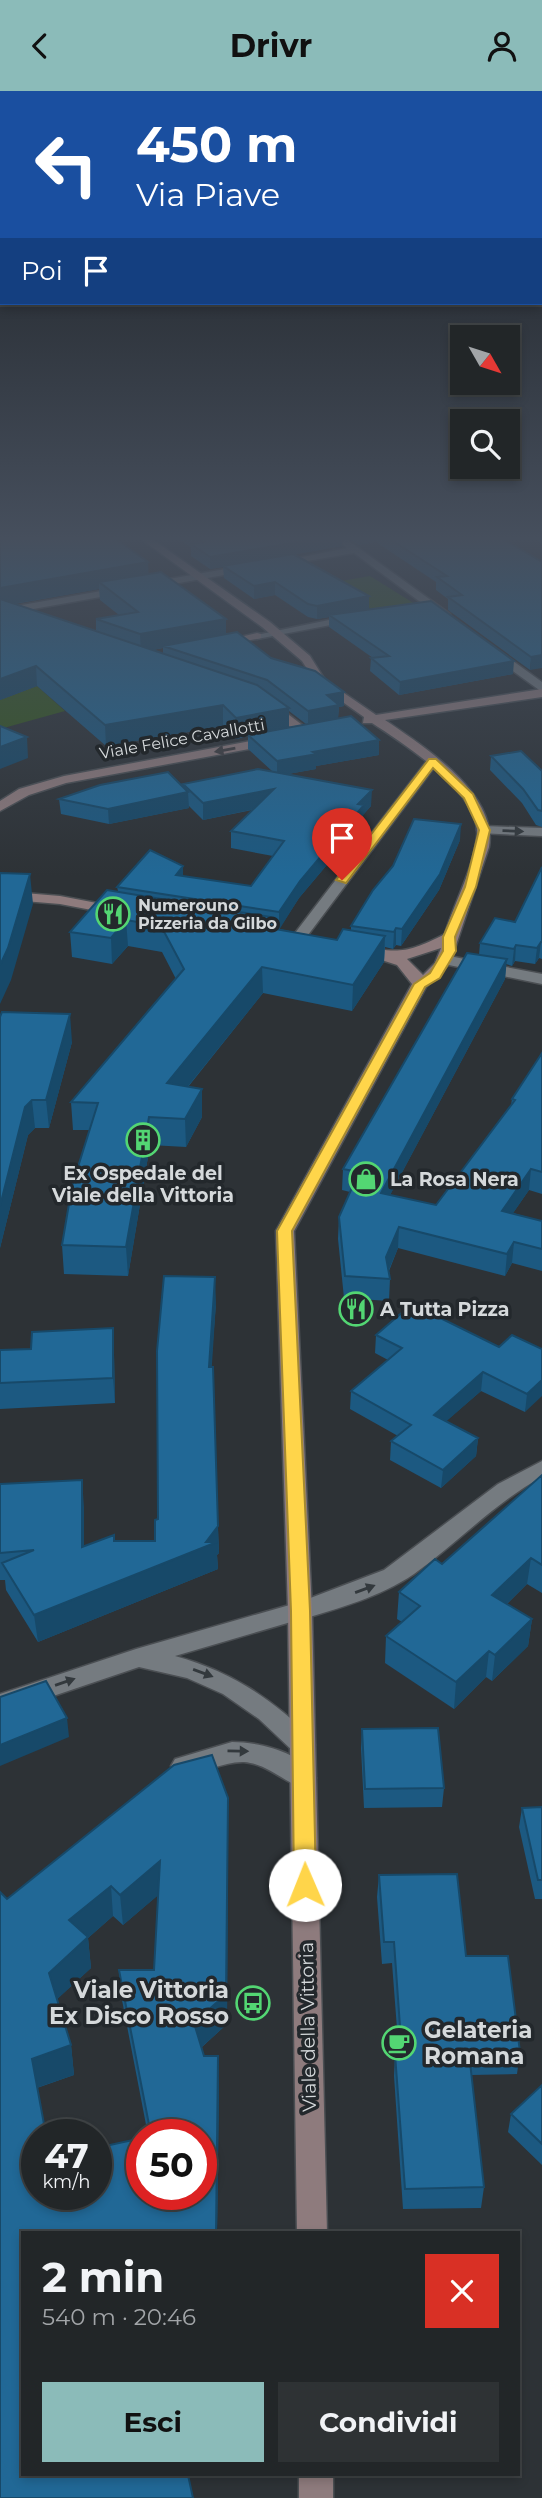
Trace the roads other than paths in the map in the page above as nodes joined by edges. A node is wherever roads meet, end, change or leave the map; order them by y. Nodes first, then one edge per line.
1 (298, 651) edge
2 (493, 651) edge
3 (539, 692) edge
4 (255, 697) edge
5 (362, 723) junction
6 (396, 733) junction
7 (433, 761) junction
8 (0, 807) edge
9 (484, 830) junction
10 (542, 832) edge
11 (8, 880) edge
12 (0, 895) edge
13 (60, 900) junction
14 (138, 914) edge
15 (449, 937) junction
16 (297, 940) edge
17 (337, 947) edge
18 (397, 957) junction
19 (444, 960) junction
20 (542, 979) edge
21 (420, 984) junction
22 (542, 1468) edge
23 (300, 1611) junction
24 (136, 1658) junction
25 (0, 1705) edge
26 (303, 1745) junction
27 (167, 1778) edge
28 (303, 1778) junction
29 (312, 2231) edge
30 (316, 2476) edge
31 (316, 2498) edge

1 - 5 main road
2 - 3 street
3 - 5 main road
3 - 6 main road
4 -> 8 main road, Viale Felice Cavallotti
5 - 6 main road
6 - 7 main road
7 - 9 main road
7 - 16 street
9 -> 10 street
9 - 15 main road
11 - 13 main road
12 - 13 main road
13 - 14 main road
15 - 18 main road
15 - 19 main road
17 - 18 main road
18 - 21 main road
19 - 20 street
19 - 21 main road, Viale della Vittoria
21 - 23 main road, Viale della Vittoria
23 -> 22 street
23 - 24 street
23 - 26 main road, Viale della Vittoria
25 -> 24 street
24 -> 26 street
26 - 28 main road, Viale della Vittoria
27 -> 28 street
28 - 29 main road, Viale della Vittoria
30 - 31 main road

